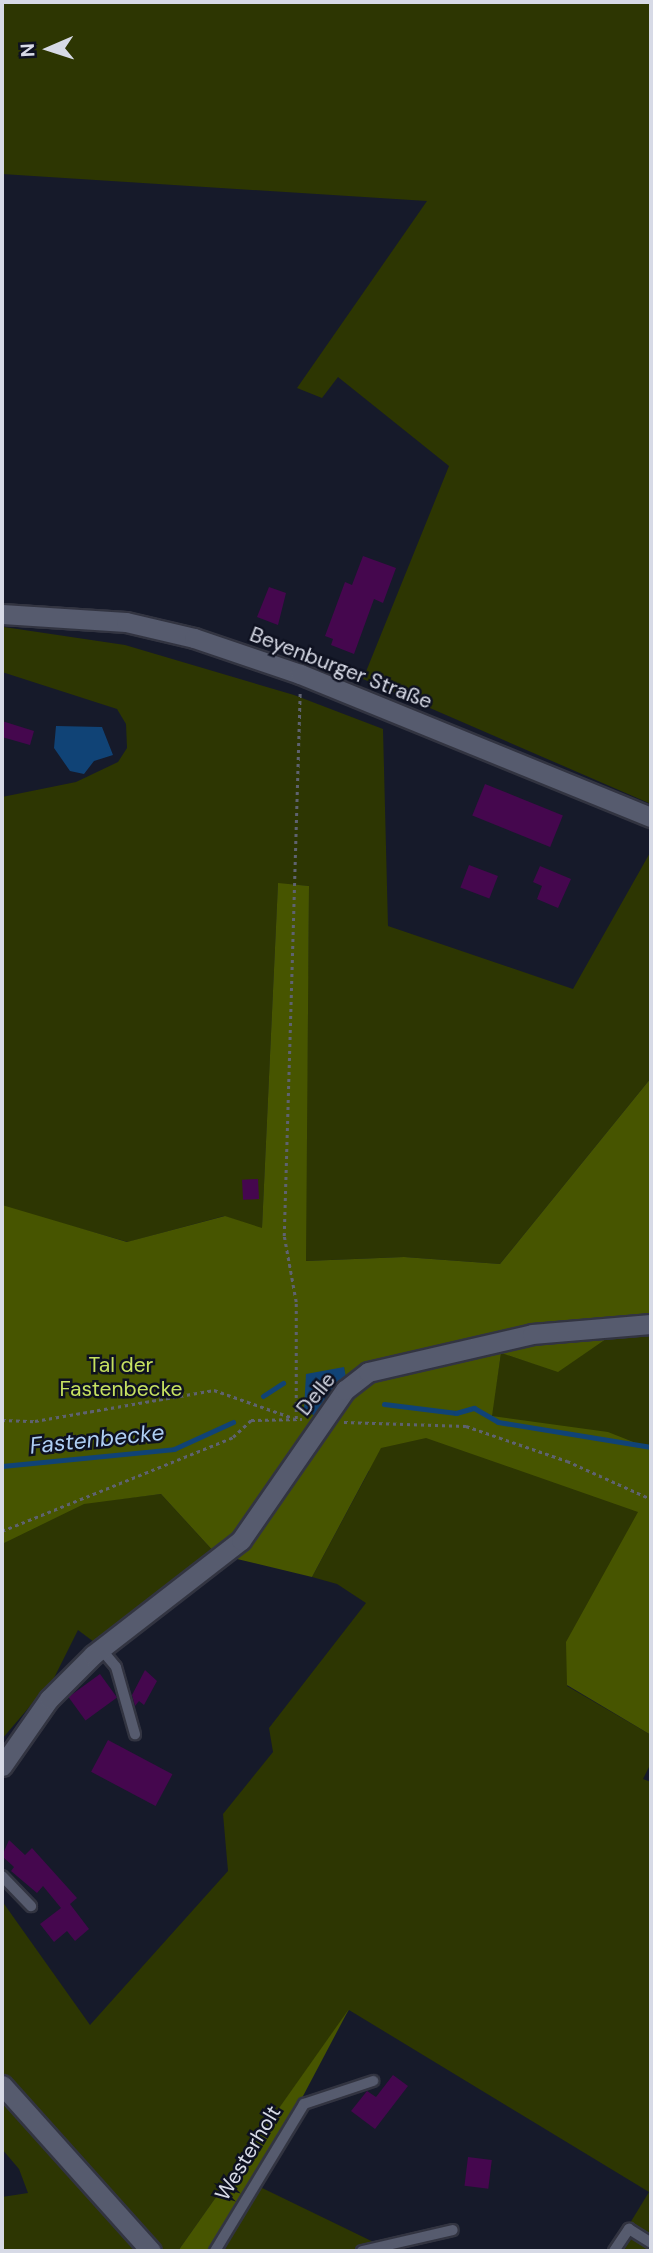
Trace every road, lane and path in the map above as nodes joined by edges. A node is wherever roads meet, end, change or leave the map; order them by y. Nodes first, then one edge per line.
1 (2, 614) edge
2 (300, 674) junction
3 (651, 817) edge
4 (651, 1324) edge
5 (296, 1419) junction
6 (2, 1420) edge
7 (321, 1421) junction
8 (651, 1499) edge
9 (2, 1531) edge
10 (100, 1649) junction
11 (135, 1734) dead end
12 (2, 1766) edge
13 (2, 1876) edge
14 (31, 1906) dead end
15 (373, 2081) dead end
16 (2, 2085) edge
17 (453, 2230) dead end
18 (651, 2243) edge
19 (151, 2251) edge
20 (215, 2251) edge
21 (362, 2251) edge
22 (614, 2251) edge

1 - 2 street, Beyenburger Straße
2 - 3 street, Beyenburger Straße
2 - 5 path
4 - 7 street, Delle
5 - 6 path
5 - 7 path
5 - 9 path
7 - 8 path
7 - 10 street, Delle
10 - 11 lane
10 - 12 street, Delle
13 - 14 lane
15 - 20 lane, Westerholt
16 - 19 street
17 - 21 lane
18 - 22 lane

